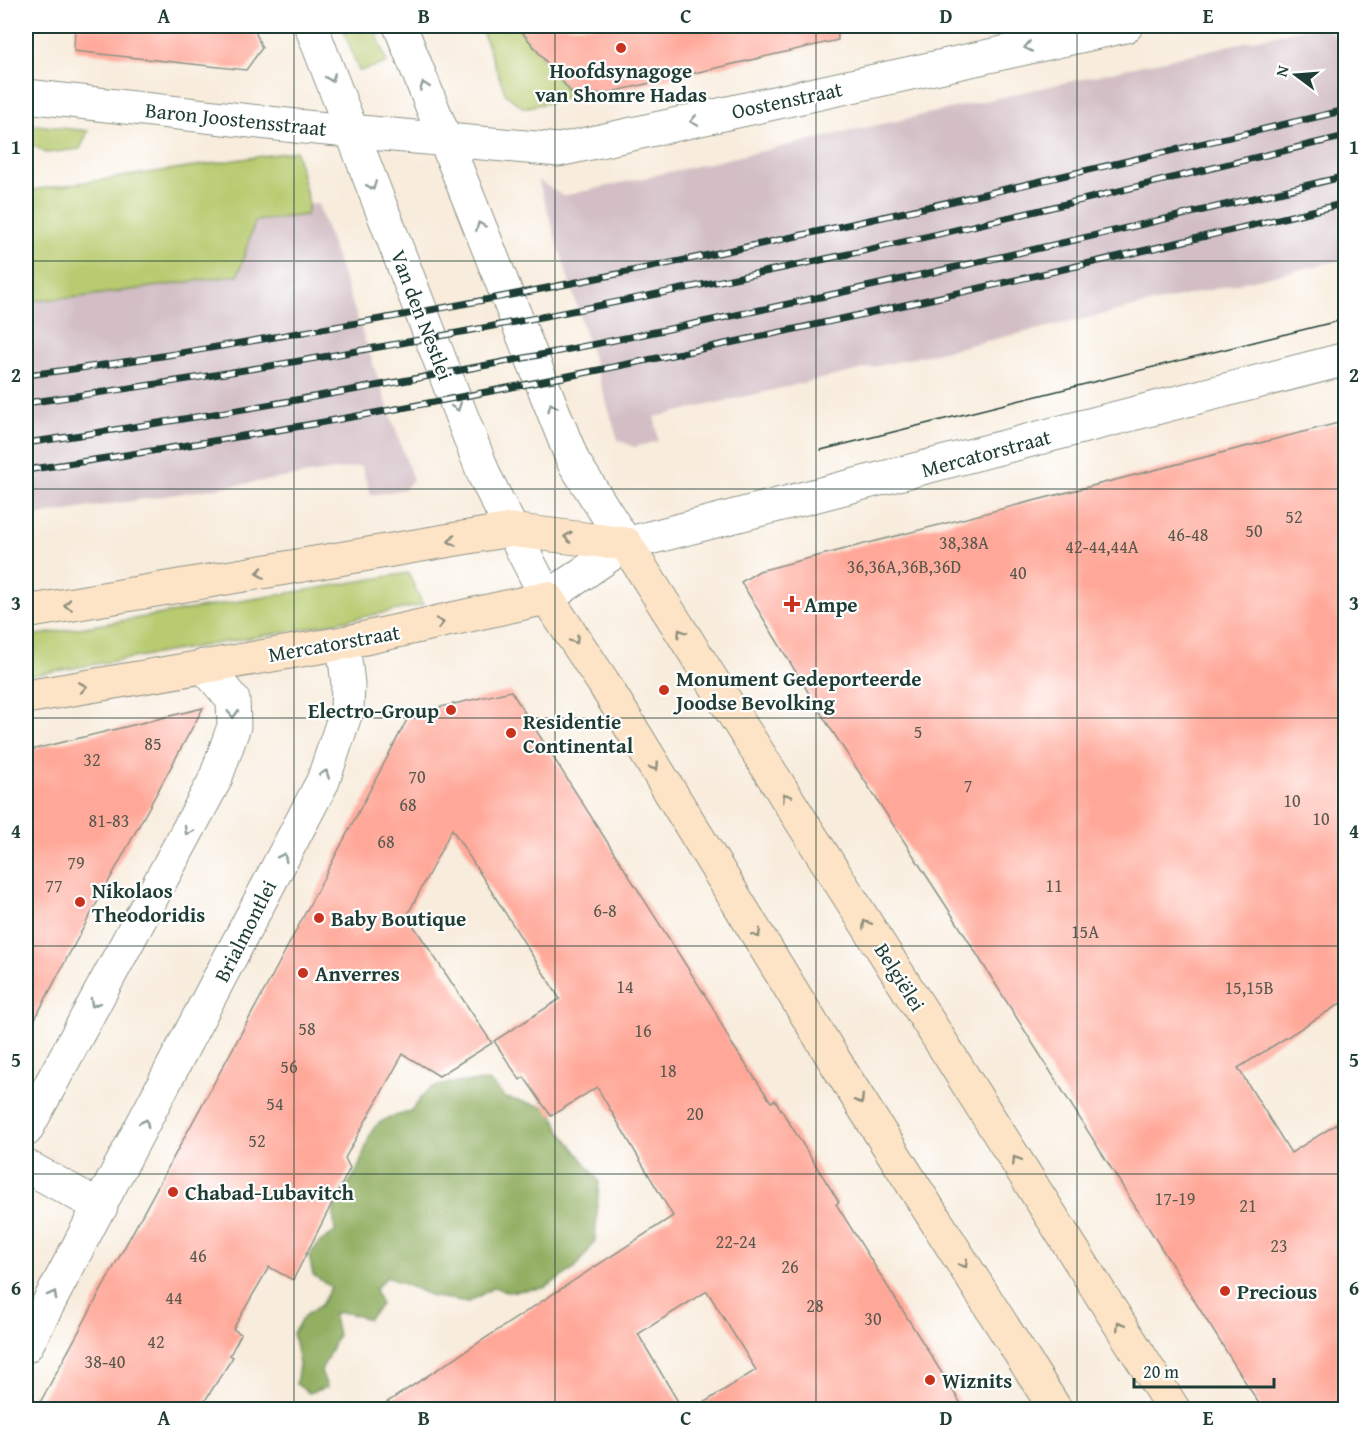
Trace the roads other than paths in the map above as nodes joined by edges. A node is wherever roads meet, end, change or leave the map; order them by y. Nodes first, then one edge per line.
1 (311, 26) edge
2 (400, 26) edge
3 (1126, 26) edge
4 (26, 96) edge
5 (351, 131) junction
6 (446, 140) junction
7 (1346, 359) edge
8 (510, 530) junction
9 (626, 544) junction
10 (547, 598) junction
11 (26, 612) edge
12 (343, 643) junction
13 (204, 666) junction
14 (26, 697) edge
15 (26, 1130) edge
16 (26, 1166) edge
17 (101, 1207) junction
18 (26, 1346) edge
19 (1056, 1410) edge
20 (1174, 1410) edge

1 -> 5 street, Van den Nestlei
6 -> 2 street
3 -> 6 street, Oostenstraat
4 - 5 street, Baron Joostensstraat
5 - 6 street, Baron Joostensstraat
5 -> 8 street, Van den Nestlei
9 -> 6 street
7 - 9 street, Mercatorstraat
9 -> 8 street, Mercatorstraat
8 - 10 street, Van den Nestlei
8 -> 11 street, Mercatorstraat
9 - 10 street, Mercatorstraat
20 -> 9 street, Belgiëlei
12 -> 10 street, Mercatorstraat
10 -> 19 street
12 - 13 street, Mercatorstraat
17 -> 12 street, Brialmontlei
14 -> 13 street, Mercatorstraat
13 -> 15 street
16 - 17 street
18 -> 17 street, Brialmontlei

